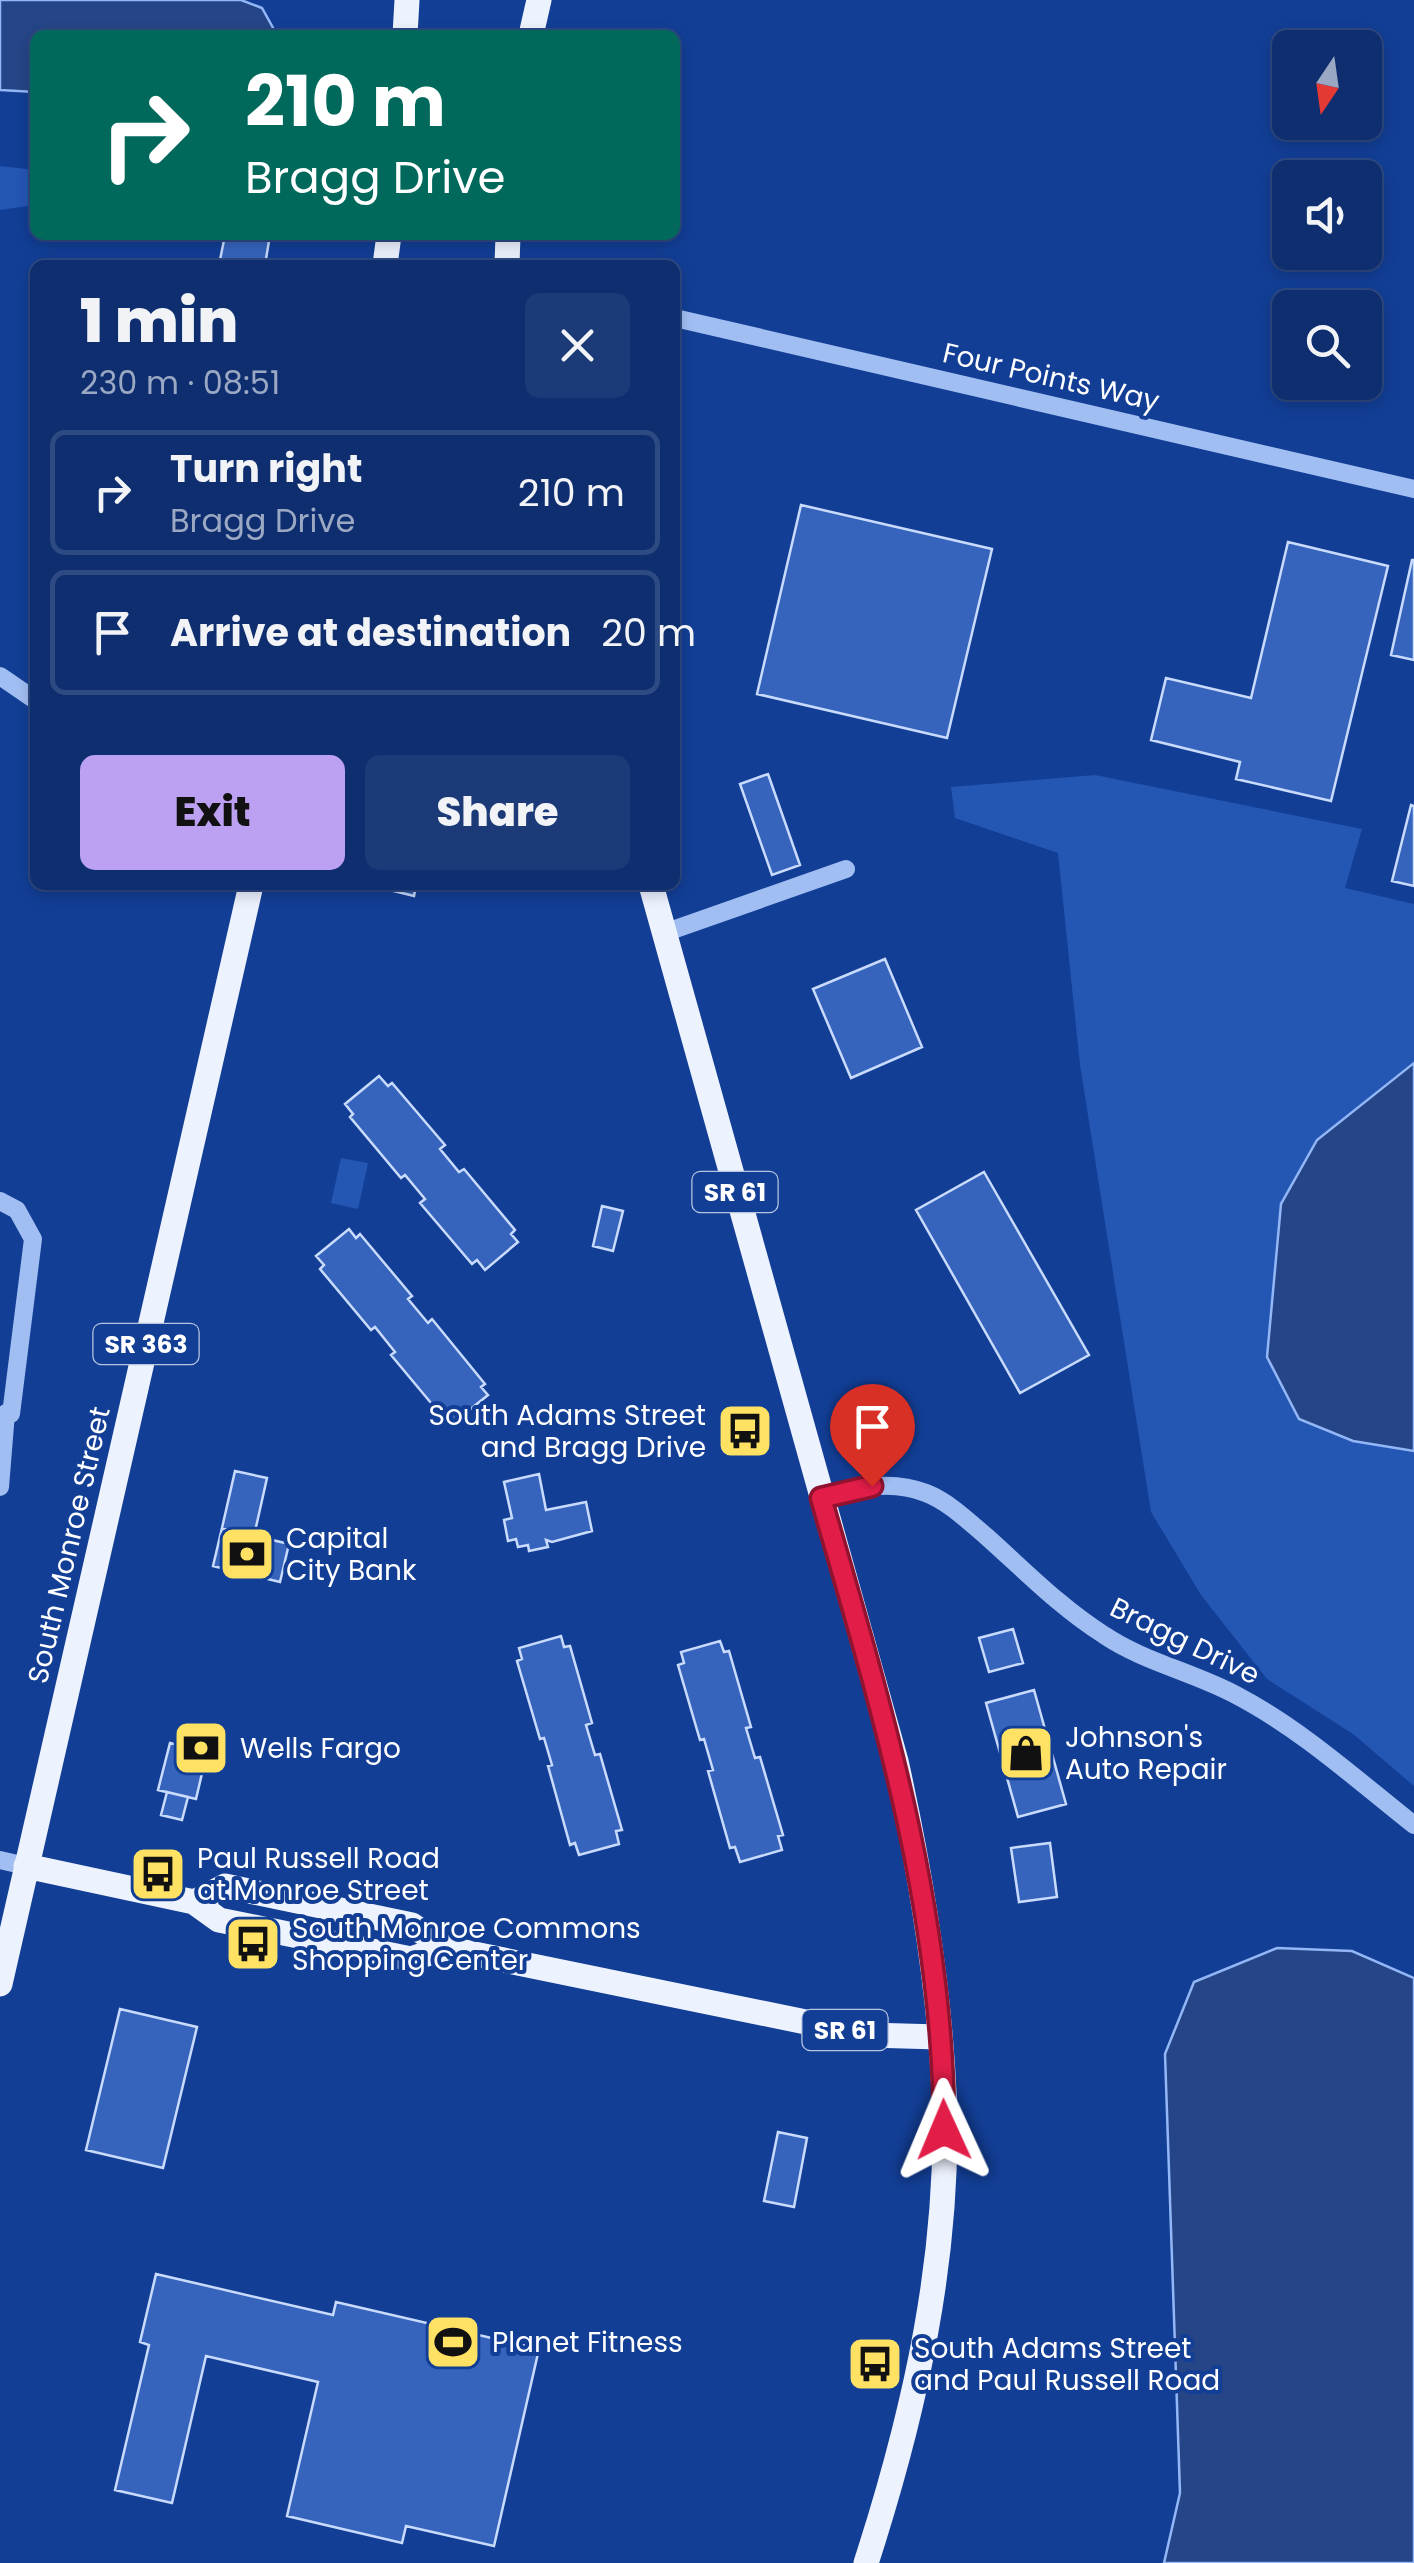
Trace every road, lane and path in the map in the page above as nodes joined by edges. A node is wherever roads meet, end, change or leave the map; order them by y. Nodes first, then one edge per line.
1 (407, 0) edge
2 (540, 0) edge
3 (405, 30) edge
4 (532, 30) edge
5 (680, 319) edge
6 (1414, 489) edge
7 (0, 676) edge
8 (30, 697) edge
9 (846, 869) dead end
10 (251, 890) edge
11 (652, 890) edge
12 (664, 933) junction
13 (0, 1201) edge
14 (0, 1487) edge
15 (821, 1498) junction
16 (1414, 1825) edge
17 (0, 1860) edge
18 (26, 1866) junction
19 (0, 1984) edge
20 (940, 2037) junction
21 (866, 2563) edge

1 - 3 main road
2 - 4 main road
5 - 6 street, Four Points Way
7 - 8 street
9 - 12 street
10 - 18 main road, South Monroe Street / SR 363
11 - 12 main road, SR 61
12 - 15 main road, SR 61
13 - 14 street
15 - 16 street, Bragg Drive
15 - 20 main road, SR 61
17 - 18 street
18 - 19 main road, South Monroe Street
18 - 20 main road, SR 61
20 - 21 main road

